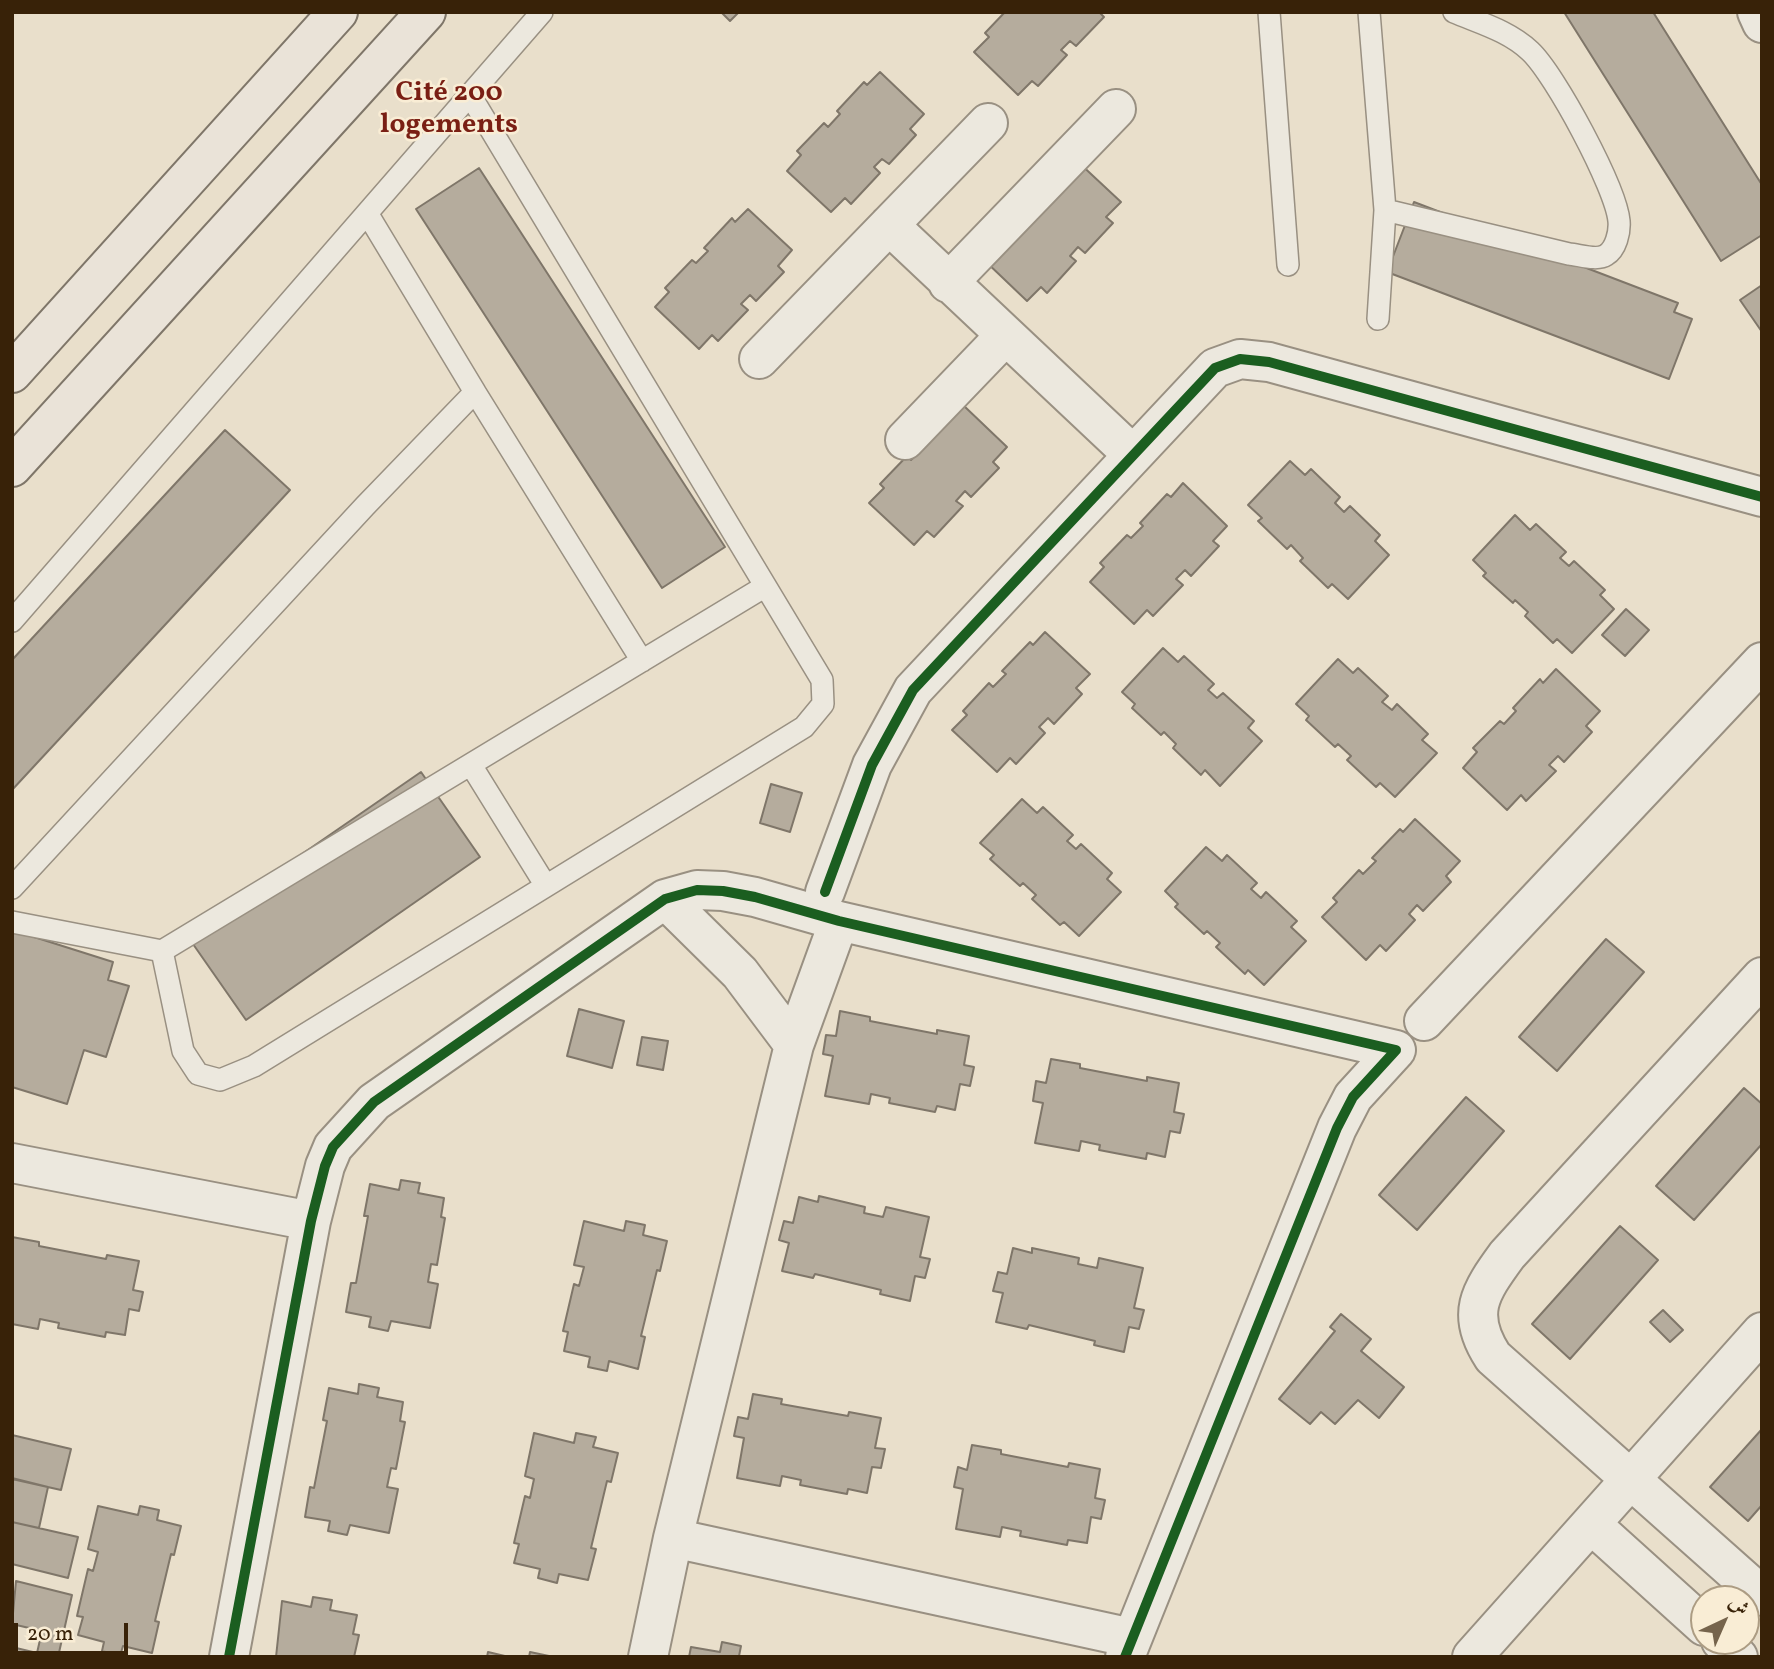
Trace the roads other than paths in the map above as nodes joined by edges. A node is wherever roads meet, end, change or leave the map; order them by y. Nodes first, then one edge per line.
1 (338, 12) edge
2 (426, 12) edge
3 (542, 12) edge
4 (1269, 12) edge
5 (1369, 12) edge
6 (1454, 12) edge
7 (1757, 12) edge
8 (1762, 23) edge
9 (470, 95) junction
10 (1116, 108) dead end
11 (988, 123) dead end
12 (1385, 210) junction
13 (367, 213) junction
14 (889, 225) junction
15 (1288, 265) dead end
16 (948, 283) junction
17 (1378, 319) dead end
18 (1004, 337) junction
19 (759, 359) dead end
20 (12, 373) edge
21 (475, 392) junction
22 (905, 440) dead end
23 (1132, 454) junction
24 (12, 467) edge
25 (1762, 497) edge
26 (764, 587) junction
27 (12, 621) edge
28 (642, 661) junction
29 (1762, 662) edge
30 (471, 765) junction
31 (546, 886) junction
32 (12, 888) edge
33 (665, 899) junction
34 (832, 907) junction
35 (12, 922) edge
36 (162, 951) junction
37 (1762, 977) edge
38 (1424, 1021) dead end
39 (794, 1045) junction
40 (12, 1163) edge
41 (311, 1221) junction
42 (1762, 1332) edge
43 (1629, 1479) junction
44 (1591, 1524) junction
45 (673, 1538) junction
46 (1762, 1596) edge
47 (1690, 1613) edge
48 (1128, 1647) edge
49 (229, 1657) edge
50 (648, 1657) edge
51 (1472, 1657) edge

1 - 20 highway
2 - 24 highway
3 - 9 lane
4 - 15 lane
5 - 12 lane
6 - 12 lane
7 - 8 street
9 - 13 lane
9 - 26 lane
10 - 16 street
11 - 14 street
12 - 17 lane
13 - 21 lane
13 - 27 lane
14 - 16 street
14 - 19 street
16 - 18 street
18 - 22 street
18 - 23 street
21 - 28 lane
21 - 32 lane
23 - 25 street
23 - 34 street
26 - 28 lane
26 - 31 lane
28 - 30 lane
29 - 38 street
30 - 31 lane
30 - 36 lane
31 - 36 lane
33 - 34 street
33 - 39 street
33 - 41 street
34 - 39 street
34 - 48 street
35 - 36 lane
37 - 43 street
39 - 45 street
40 - 41 street
41 - 49 street
42 - 43 street
43 - 44 street
43 - 46 street
44 - 47 street
44 - 51 street
45 - 48 street
45 - 50 street

